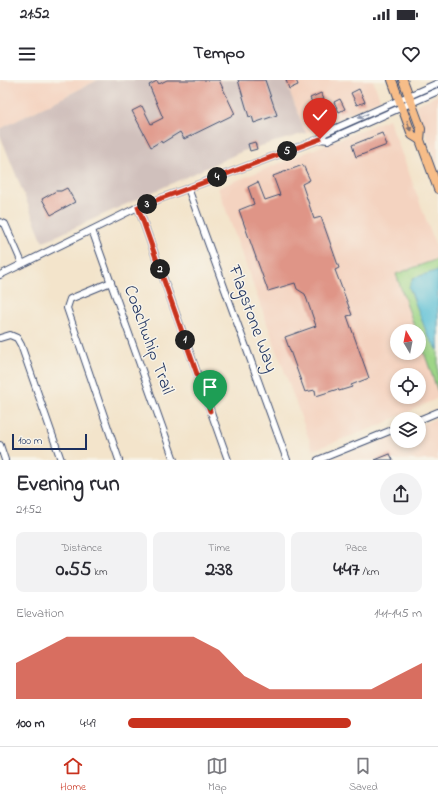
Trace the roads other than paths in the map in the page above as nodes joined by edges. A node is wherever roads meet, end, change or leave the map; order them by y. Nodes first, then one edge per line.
1 (392, 80) edge
2 (403, 80) edge
3 (438, 83) edge
4 (438, 91) edge
5 (399, 100) junction
6 (410, 100) junction
7 (402, 108) junction
8 (320, 139) junction
9 (420, 140) junction
10 (188, 188) junction
11 (438, 189) edge
12 (138, 207) junction
13 (0, 222) edge
14 (92, 230) junction
15 (22, 263) junction
16 (0, 275) edge
17 (111, 282) junction
18 (0, 338) edge
19 (438, 412) edge
20 (426, 417) edge
21 (390, 431) edge
22 (0, 445) edge
23 (5, 460) edge
24 (61, 460) edge
25 (119, 460) edge
26 (174, 460) edge
27 (228, 460) edge
28 (287, 460) edge
29 (318, 460) edge

1 - 5 main road
2 - 6 main road
3 - 6 street
4 - 6 street
5 - 6 street
5 - 7 main road
5 -> 8 street
6 - 7 street
6 - 9 main road
7 - 8 street
7 -> 9 main road
8 - 10 street
9 - 11 main road
10 - 12 street
10 - 28 street, Flagstone Way
12 - 14 street
12 - 27 street
13 - 15 street
14 - 15 street
14 - 17 street, Coachwhip Trail
15 - 16 street
17 - 25 street
17 - 26 street, Coachwhip Trail
18 - 24 street
19 - 20 street
21 - 29 street
22 - 23 street

